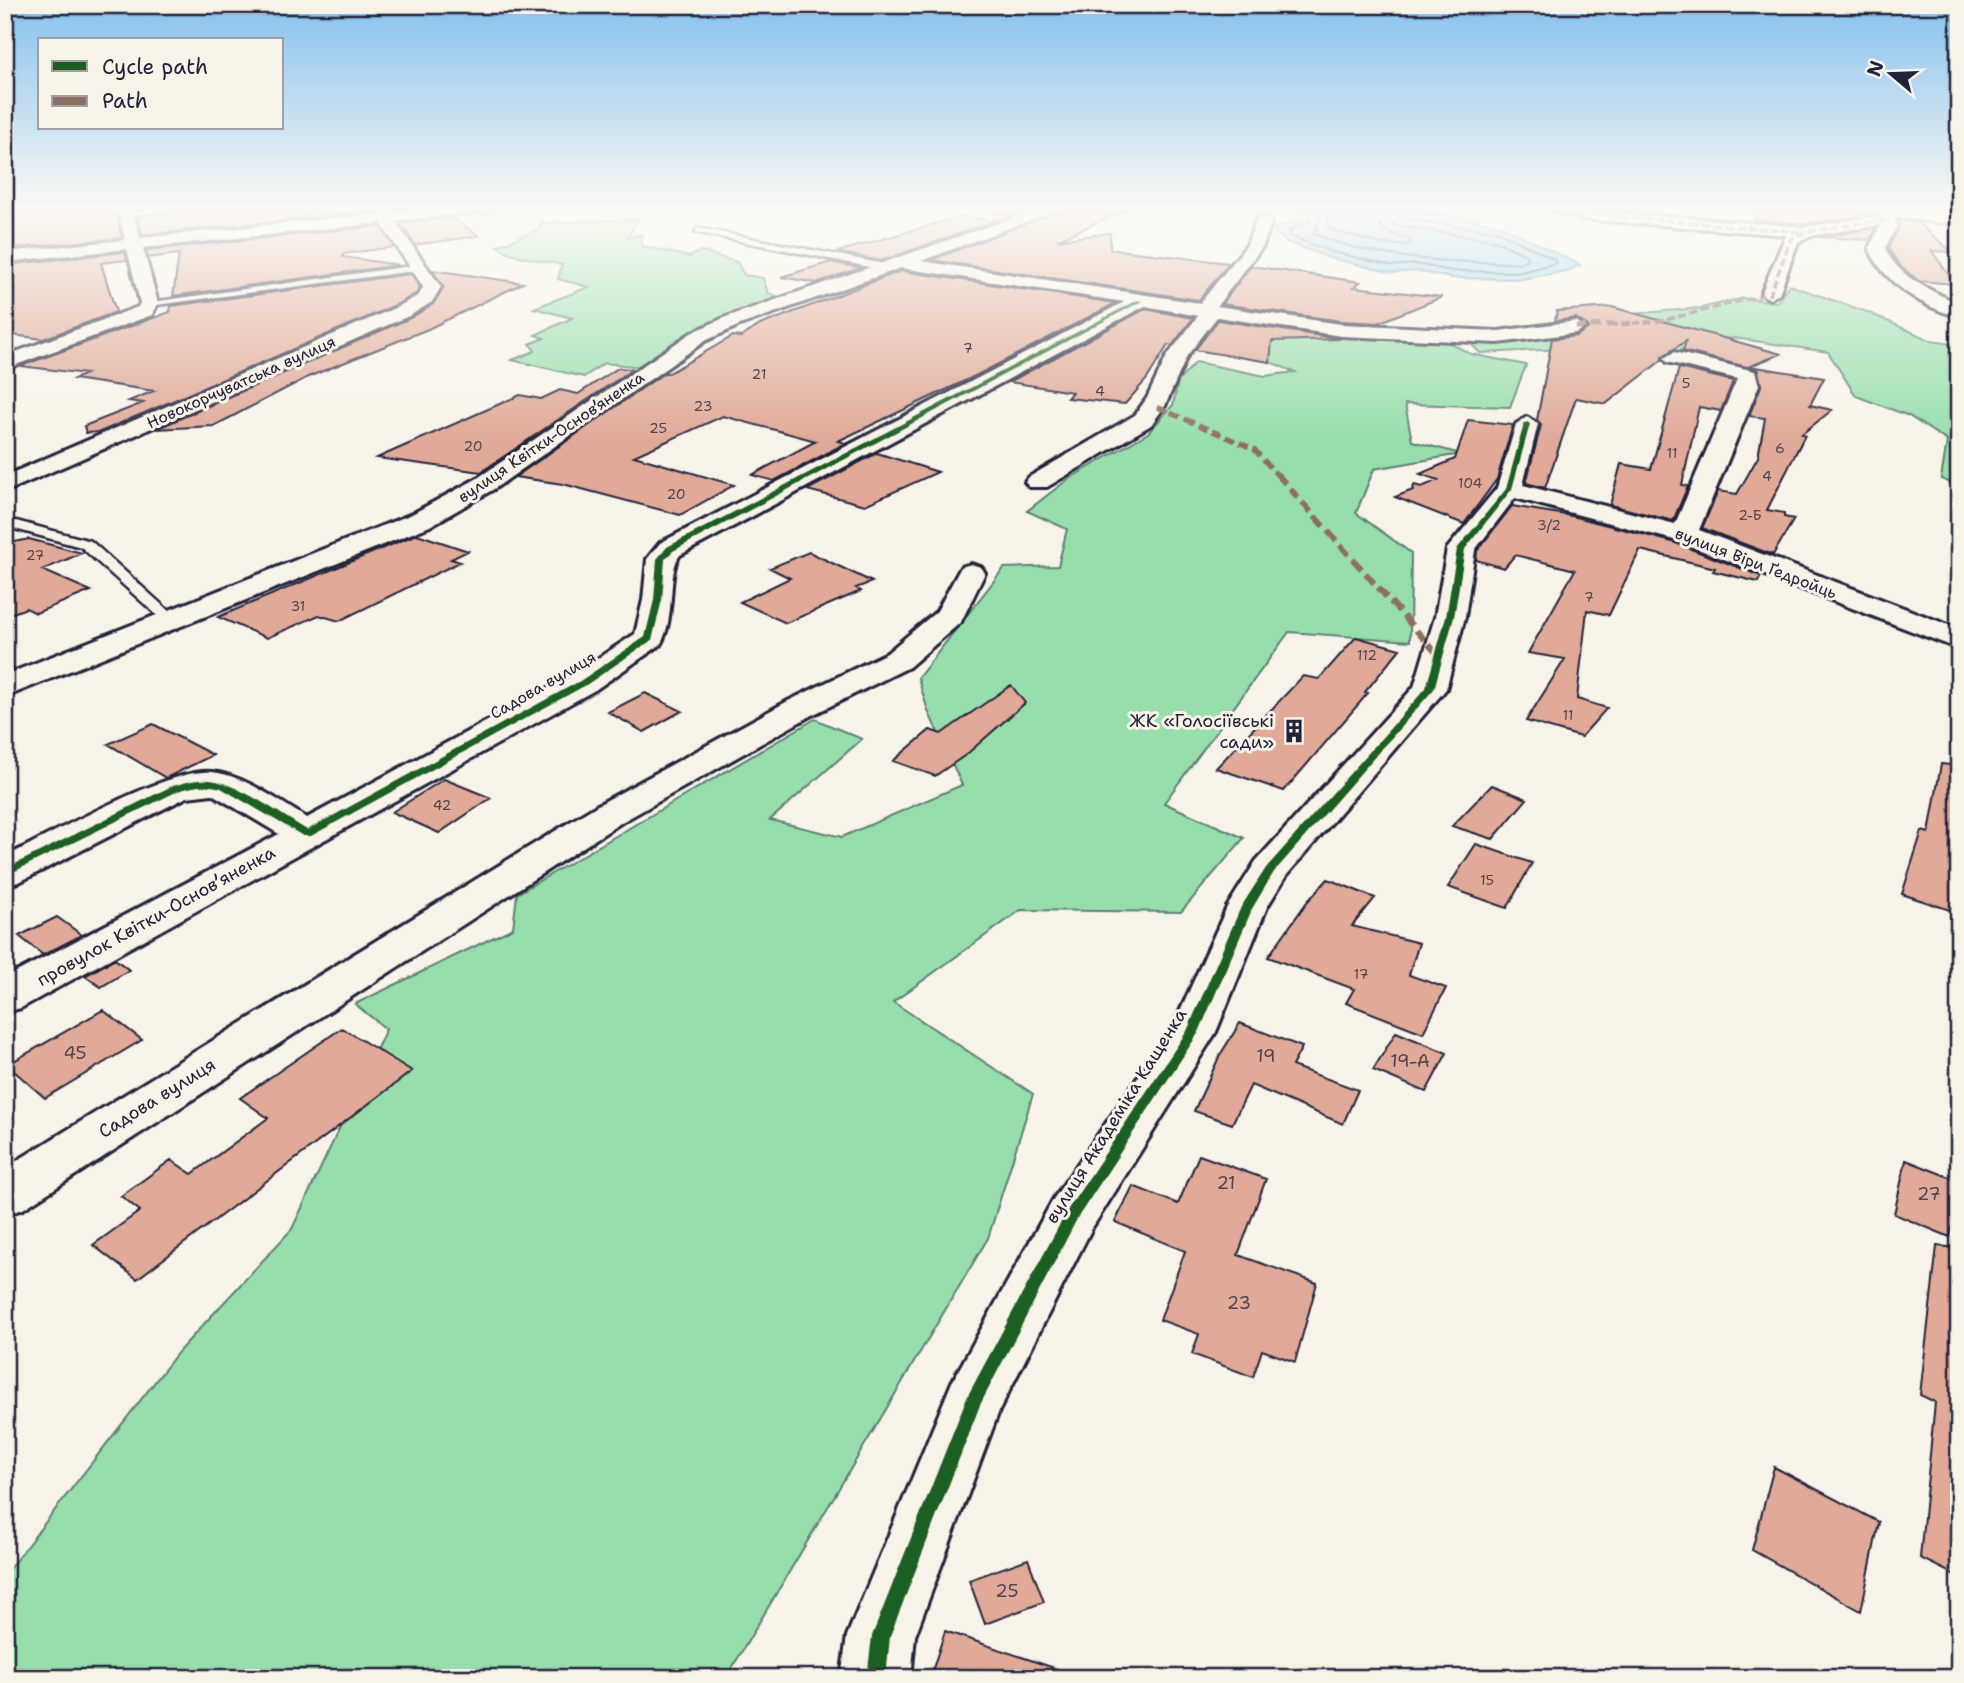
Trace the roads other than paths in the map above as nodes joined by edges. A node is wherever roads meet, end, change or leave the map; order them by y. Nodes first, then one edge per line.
1 (144, 286) edge
2 (283, 286) edge
3 (432, 286) edge
4 (836, 286) edge
5 (1033, 286) edge
6 (1223, 286) edge
7 (1773, 286) edge
8 (1913, 286) edge
9 (1770, 294) dead end
10 (1140, 301) junction
11 (149, 303) junction
12 (1204, 310) junction
13 (1959, 311) edge
14 (1576, 327) dead end
15 (1674, 358) dead end
16 (5, 363) edge
17 (1527, 424) dead end
18 (1038, 482) dead end
19 (5, 485) edge
20 (1509, 489) junction
21 (16, 525) dead end
22 (1684, 534) junction
23 (971, 573) dead end
24 (174, 618) junction
25 (1959, 640) edge
26 (5, 688) edge
27 (307, 834) junction
28 (5, 873) edge
29 (5, 998) edge
30 (5, 1194) edge
31 (876, 1678) edge

1 - 11 street
2 - 11 lane
3 - 19 street, Новокорчуватська вулиця
4 - 24 street, вулиця Квітки-Основ’яненка
5 - 10 street
6 - 12 street
7 - 9 street
8 - 13 street
10 - 12 street
10 - 27 street, Садова вулиця
11 - 16 street
12 - 14 street
12 - 18 street
15 - 22 street
17 - 20 street, вулиця Академіка Кащенка
20 - 22 street, вулиця Віри Ґедройць
20 - 31 street, вулиця Академіка Кащенка
21 - 24 lane
22 - 25 street, вулиця Віри Ґедройць
23 - 30 street, Садова вулиця
24 - 26 street, вулиця Квітки-Основ’яненка
27 - 28 street
27 - 29 street, провулок Квітки-Основʼяненка

